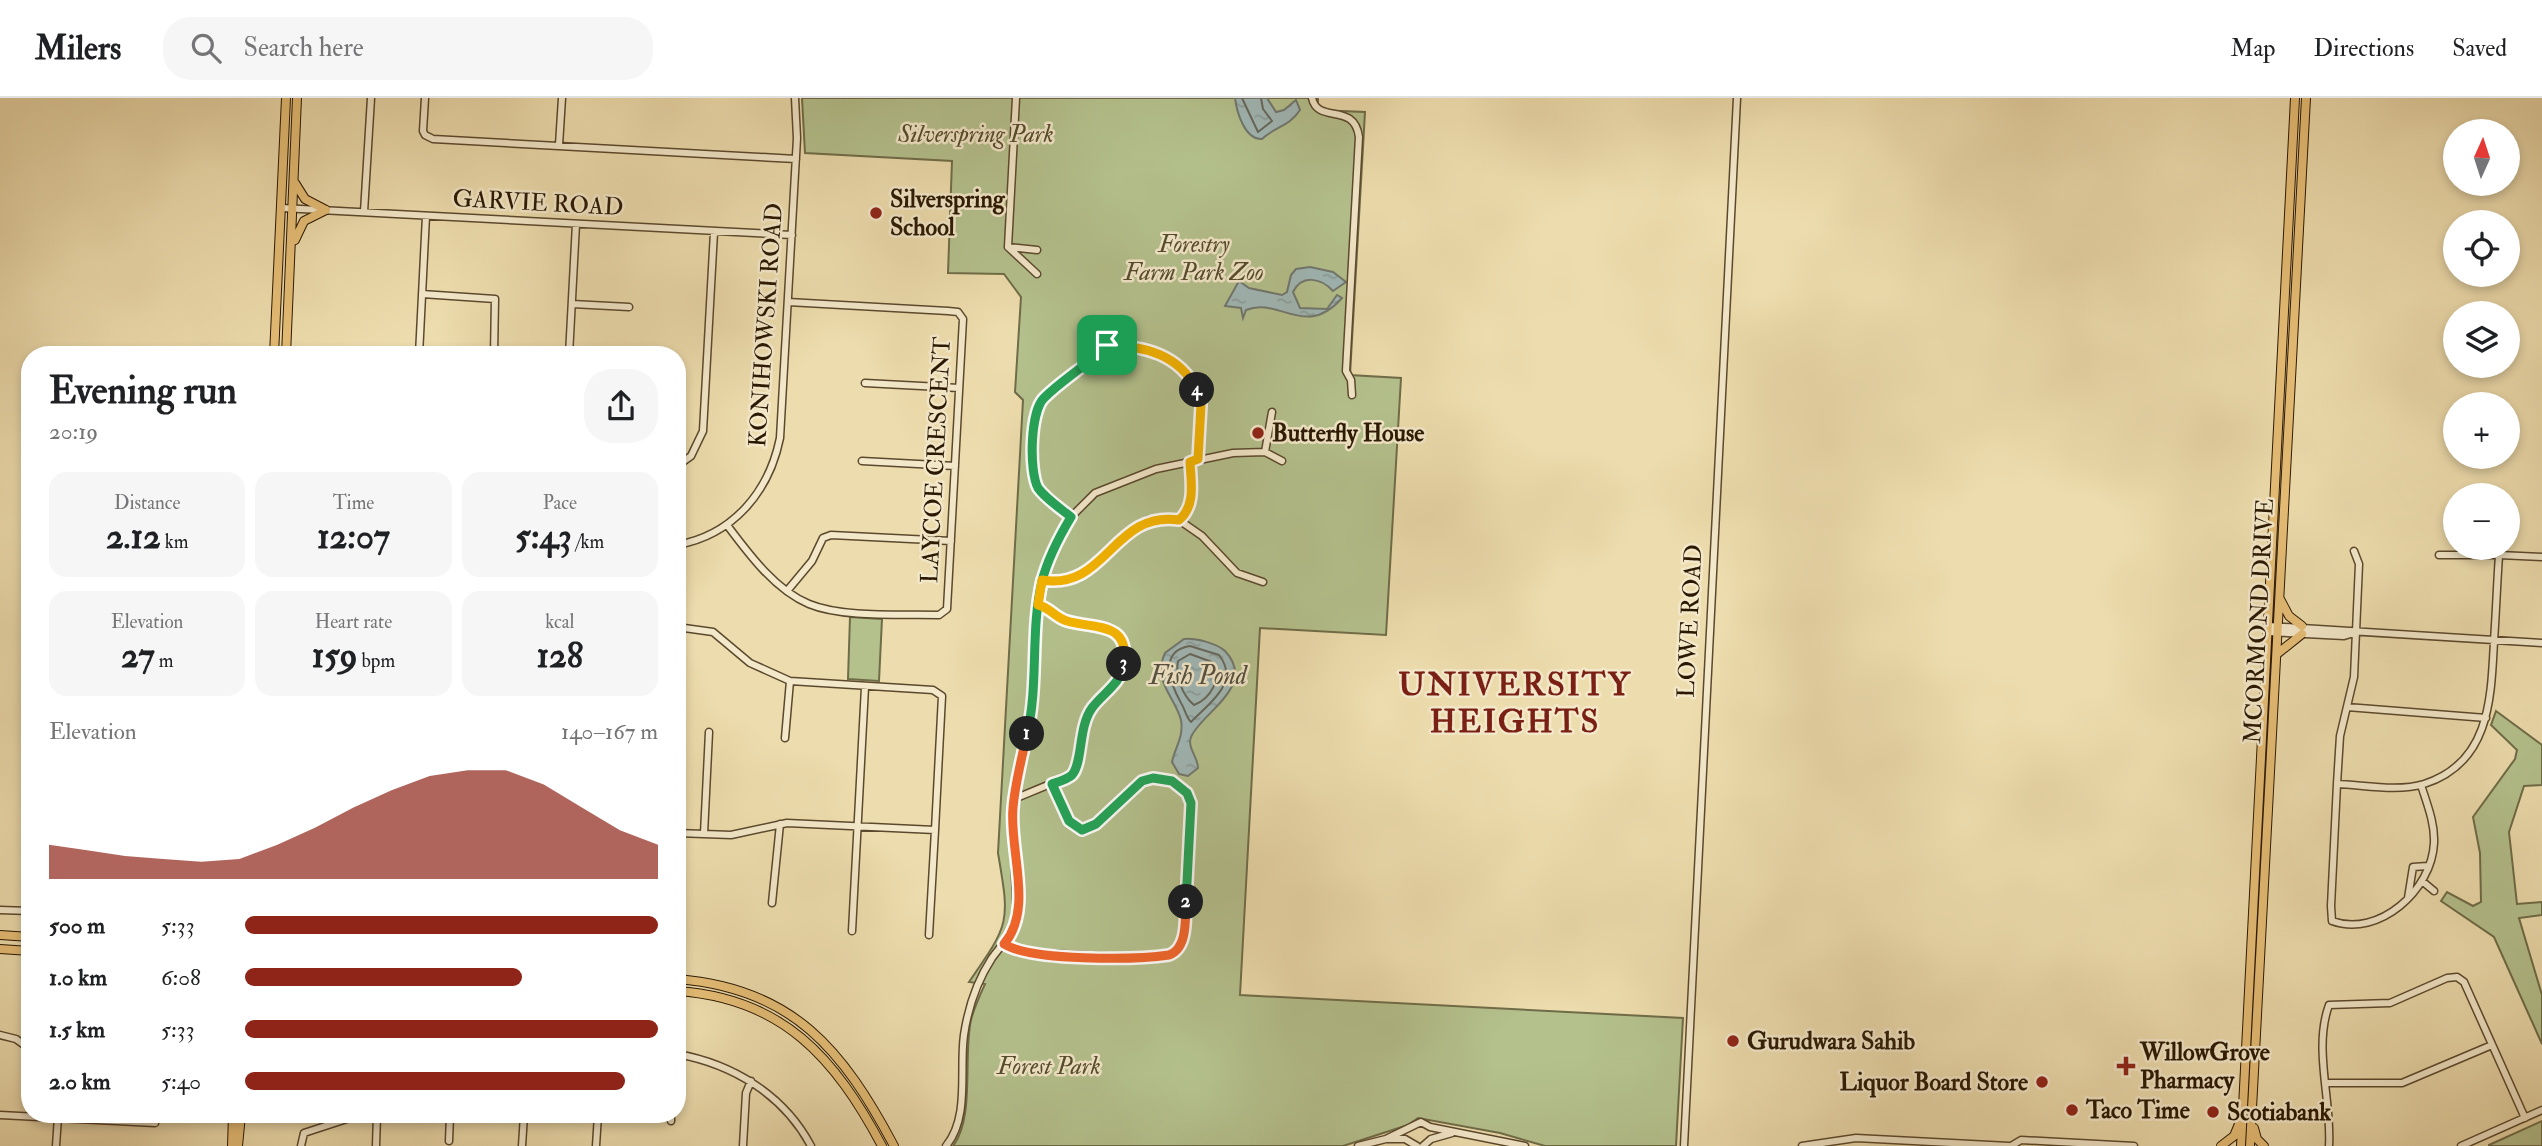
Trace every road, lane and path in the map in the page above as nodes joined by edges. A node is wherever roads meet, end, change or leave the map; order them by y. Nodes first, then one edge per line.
1 (286, 98) edge
2 (297, 98) edge
3 (371, 98) edge
4 (425, 98) edge
5 (562, 98) edge
6 (794, 98) edge
7 (1016, 98) edge
8 (1312, 98) edge
9 (1737, 98) edge
10 (2295, 98) edge
11 (2306, 98) edge
12 (559, 145) junction
13 (796, 159) junction
14 (294, 181) junction
15 (282, 208) junction
16 (293, 208) junction
17 (326, 211) junction
18 (364, 212) junction
19 (426, 216) junction
20 (576, 224) junction
21 (715, 232) junction
22 (792, 235) junction
23 (1008, 247) junction
24 (291, 250) junction
25 (1037, 250) dead end
26 (1037, 274) dead end
27 (422, 294) junction
28 (788, 302) junction
29 (572, 304) junction
30 (629, 307) dead end
31 (274, 346) edge
32 (286, 346) edge
33 (419, 346) edge
34 (494, 346) edge
35 (570, 346) edge
36 (865, 383) dead end
37 (959, 388) junction
38 (1352, 395) dead end
39 (1272, 412) dead end
40 (1265, 452) junction
41 (1198, 459) junction
42 (686, 460) edge
43 (862, 461) dead end
44 (1282, 461) dead end
45 (1190, 462) junction
46 (955, 466) junction
47 (1071, 517) junction
48 (1179, 520) junction
49 (727, 525) junction
50 (951, 541) junction
51 (686, 543) edge
52 (2354, 551) dead end
53 (2439, 555) dead end
54 (2443, 555) edge
55 (2520, 556) edge
56 (2542, 557) edge
57 (2499, 560) edge
58 (1042, 580) junction
59 (1264, 582) dead end
60 (787, 591) junction
61 (2280, 599) junction
62 (1038, 605) junction
63 (686, 628) edge
64 (2268, 629) junction
65 (2278, 629) junction
66 (2302, 630) junction
67 (2356, 633) junction
68 (2494, 640) junction
69 (2542, 643) edge
70 (2277, 654) junction
71 (790, 681) junction
72 (865, 687) junction
73 (2347, 708) junction
74 (2486, 718) junction
75 (709, 732) dead end
76 (785, 738) dead end
77 (1052, 784) junction
78 (2337, 784) junction
79 (2421, 785) junction
80 (1014, 799) junction
81 (780, 824) junction
82 (856, 826) junction
83 (935, 830) junction
84 (686, 833) edge
85 (704, 834) junction
86 (2428, 866) junction
87 (2422, 881) junction
88 (2434, 891) dead end
89 (2408, 898) junction
90 (772, 903) dead end
91 (0, 910) edge
92 (21, 911) edge
93 (852, 931) dead end
94 (0, 935) edge
95 (929, 935) dead end
96 (21, 936) edge
97 (1004, 944) junction
98 (0, 948) edge
99 (21, 950) edge
100 (686, 981) edge
101 (686, 991) edge
102 (0, 1035) edge
103 (21, 1042) edge
104 (2492, 1045) junction
105 (686, 1056) edge
106 (751, 1081) junction
107 (2327, 1083) junction
108 (2542, 1110) edge
109 (0, 1115) edge
110 (21, 1115) edge
111 (2242, 1118) junction
112 (2525, 1118) junction
113 (2252, 1119) junction
114 (58, 1123) edge
115 (233, 1123) edge
116 (240, 1123) edge
117 (335, 1123) edge
118 (377, 1123) edge
119 (450, 1123) edge
120 (523, 1123) edge
121 (597, 1123) edge
122 (1430, 1127) junction
123 (1409, 1128) junction
124 (1453, 1132) junction
125 (1386, 1139) junction
126 (1431, 1139) junction
127 (449, 1141) dead end
128 (1836, 1143) edge
129 (1414, 1144) edge
130 (56, 1146) edge
131 (232, 1146) edge
132 (238, 1146) edge
133 (300, 1146) edge
134 (376, 1146) edge
135 (522, 1146) edge
136 (596, 1146) edge
137 (743, 1146) edge
138 (811, 1146) edge
139 (882, 1146) edge
140 (894, 1146) edge
141 (946, 1146) edge
142 (1358, 1146) edge
143 (1423, 1146) edge
144 (1525, 1146) edge
145 (1684, 1146) edge
146 (1802, 1146) edge
147 (2010, 1146) edge
148 (2134, 1146) edge
149 (2221, 1146) edge
150 (2241, 1146) edge
151 (2250, 1146) edge
152 (2264, 1146) edge
153 (2329, 1146) edge
154 (2461, 1146) edge

1 - 15 main road
2 - 14 main road
3 - 18 street
4 - 12 street
5 - 12 street
6 - 13 street, KONIHOWSKI ROAD
7 - 23 street
8 - 38 street
9 - 145 street, LOWE ROAD
10 - 64 main road, MCORMOND DRIVE
11 - 61 main road, MCORMOND DRIVE
12 - 13 street
13 - 22 street, KONIHOWSKI ROAD
14 - 16 main road
14 - 17 main road
15 - 16 street, GARVIE ROAD
15 - 31 main road
16 - 17 street, GARVIE ROAD
16 - 24 main road
17 - 18 street, GARVIE ROAD
17 - 24 main road
18 - 19 street, GARVIE ROAD
19 - 20 street, GARVIE ROAD
19 - 27 street
20 - 21 street, GARVIE ROAD
20 - 29 street
21 - 22 street, GARVIE ROAD
21 - 42 street
22 - 28 street, KONIHOWSKI ROAD
23 - 25 street
23 - 26 street
24 - 32 main road
27 - 33 street
27 - 34 street
28 - 37 street, LAYCOE CRESCENT
28 - 49 street, KONIHOWSKI ROAD
29 - 30 street
29 - 35 street
36 - 37 street
37 - 46 street, LAYCOE CRESCENT
39 - 40 street
40 - 41 street
40 - 44 street
41 - 45 street
41 - 47 street
43 - 46 street
45 - 47 street
45 - 48 street
46 - 50 street, LAYCOE CRESCENT
47 - 58 street
48 - 58 street
48 - 59 street
49 - 51 street, KONIHOWSKI ROAD
49 - 60 street, LAYCOE CRESCENT
50 - 60 street
50 - 60 street, LAYCOE CRESCENT
52 - 67 street
53 - 54 street
55 - 56 street
57 - 68 street
58 - 62 street
61 - 65 main road, MCORMOND DRIVE
61 - 66 main road
62 - 77 street
62 - 80 street
63 - 71 street
64 - 65 street
64 - 111 main road, MCORMOND DRIVE
65 - 66 street
65 - 70 main road, MCORMOND DRIVE
66 - 67 street
66 - 70 main road
67 - 68 street
67 - 73 street
68 - 69 street
68 - 74 street
70 - 113 main road, MCORMOND DRIVE
71 - 72 street
71 - 76 street
72 - 82 street
72 - 83 street
73 - 74 street
73 - 78 street
74 - 79 street
75 - 85 street
77 - 80 street
77 - 97 street
78 - 79 street
78 - 89 street
79 - 86 street
80 - 97 street
81 - 82 street
81 - 85 street
81 - 90 street
82 - 83 street
82 - 93 street
83 - 95 street
84 - 85 street
86 - 87 street
86 - 89 street
87 - 88 street
87 - 89 street
91 - 92 street
94 - 96 main road
97 - 141 street
98 - 99 main road
100 - 140 main road
101 - 139 main road
102 - 103 street
104 - 107 street
104 - 107 street
104 - 112 street
105 - 106 street
106 - 137 street
106 - 138 street
107 - 153 street
108 - 112 street
109 - 110 street
111 - 149 main road
111 - 150 main road, MCORMOND DRIVE
112 - 154 street
113 - 151 main road, MCORMOND DRIVE
113 - 152 main road
114 - 130 street
115 - 131 main road
116 - 132 main road
117 - 133 street
118 - 134 street
119 - 127 street
120 - 135 street
121 - 136 street
122 - 123 street
122 - 124 street
122 - 126 street
123 - 125 street
123 - 129 street
124 - 126 street
124 - 144 street
125 - 129 street
125 - 142 street
126 - 143 street
128 - 146 street
128 - 147 street
147 - 148 street

